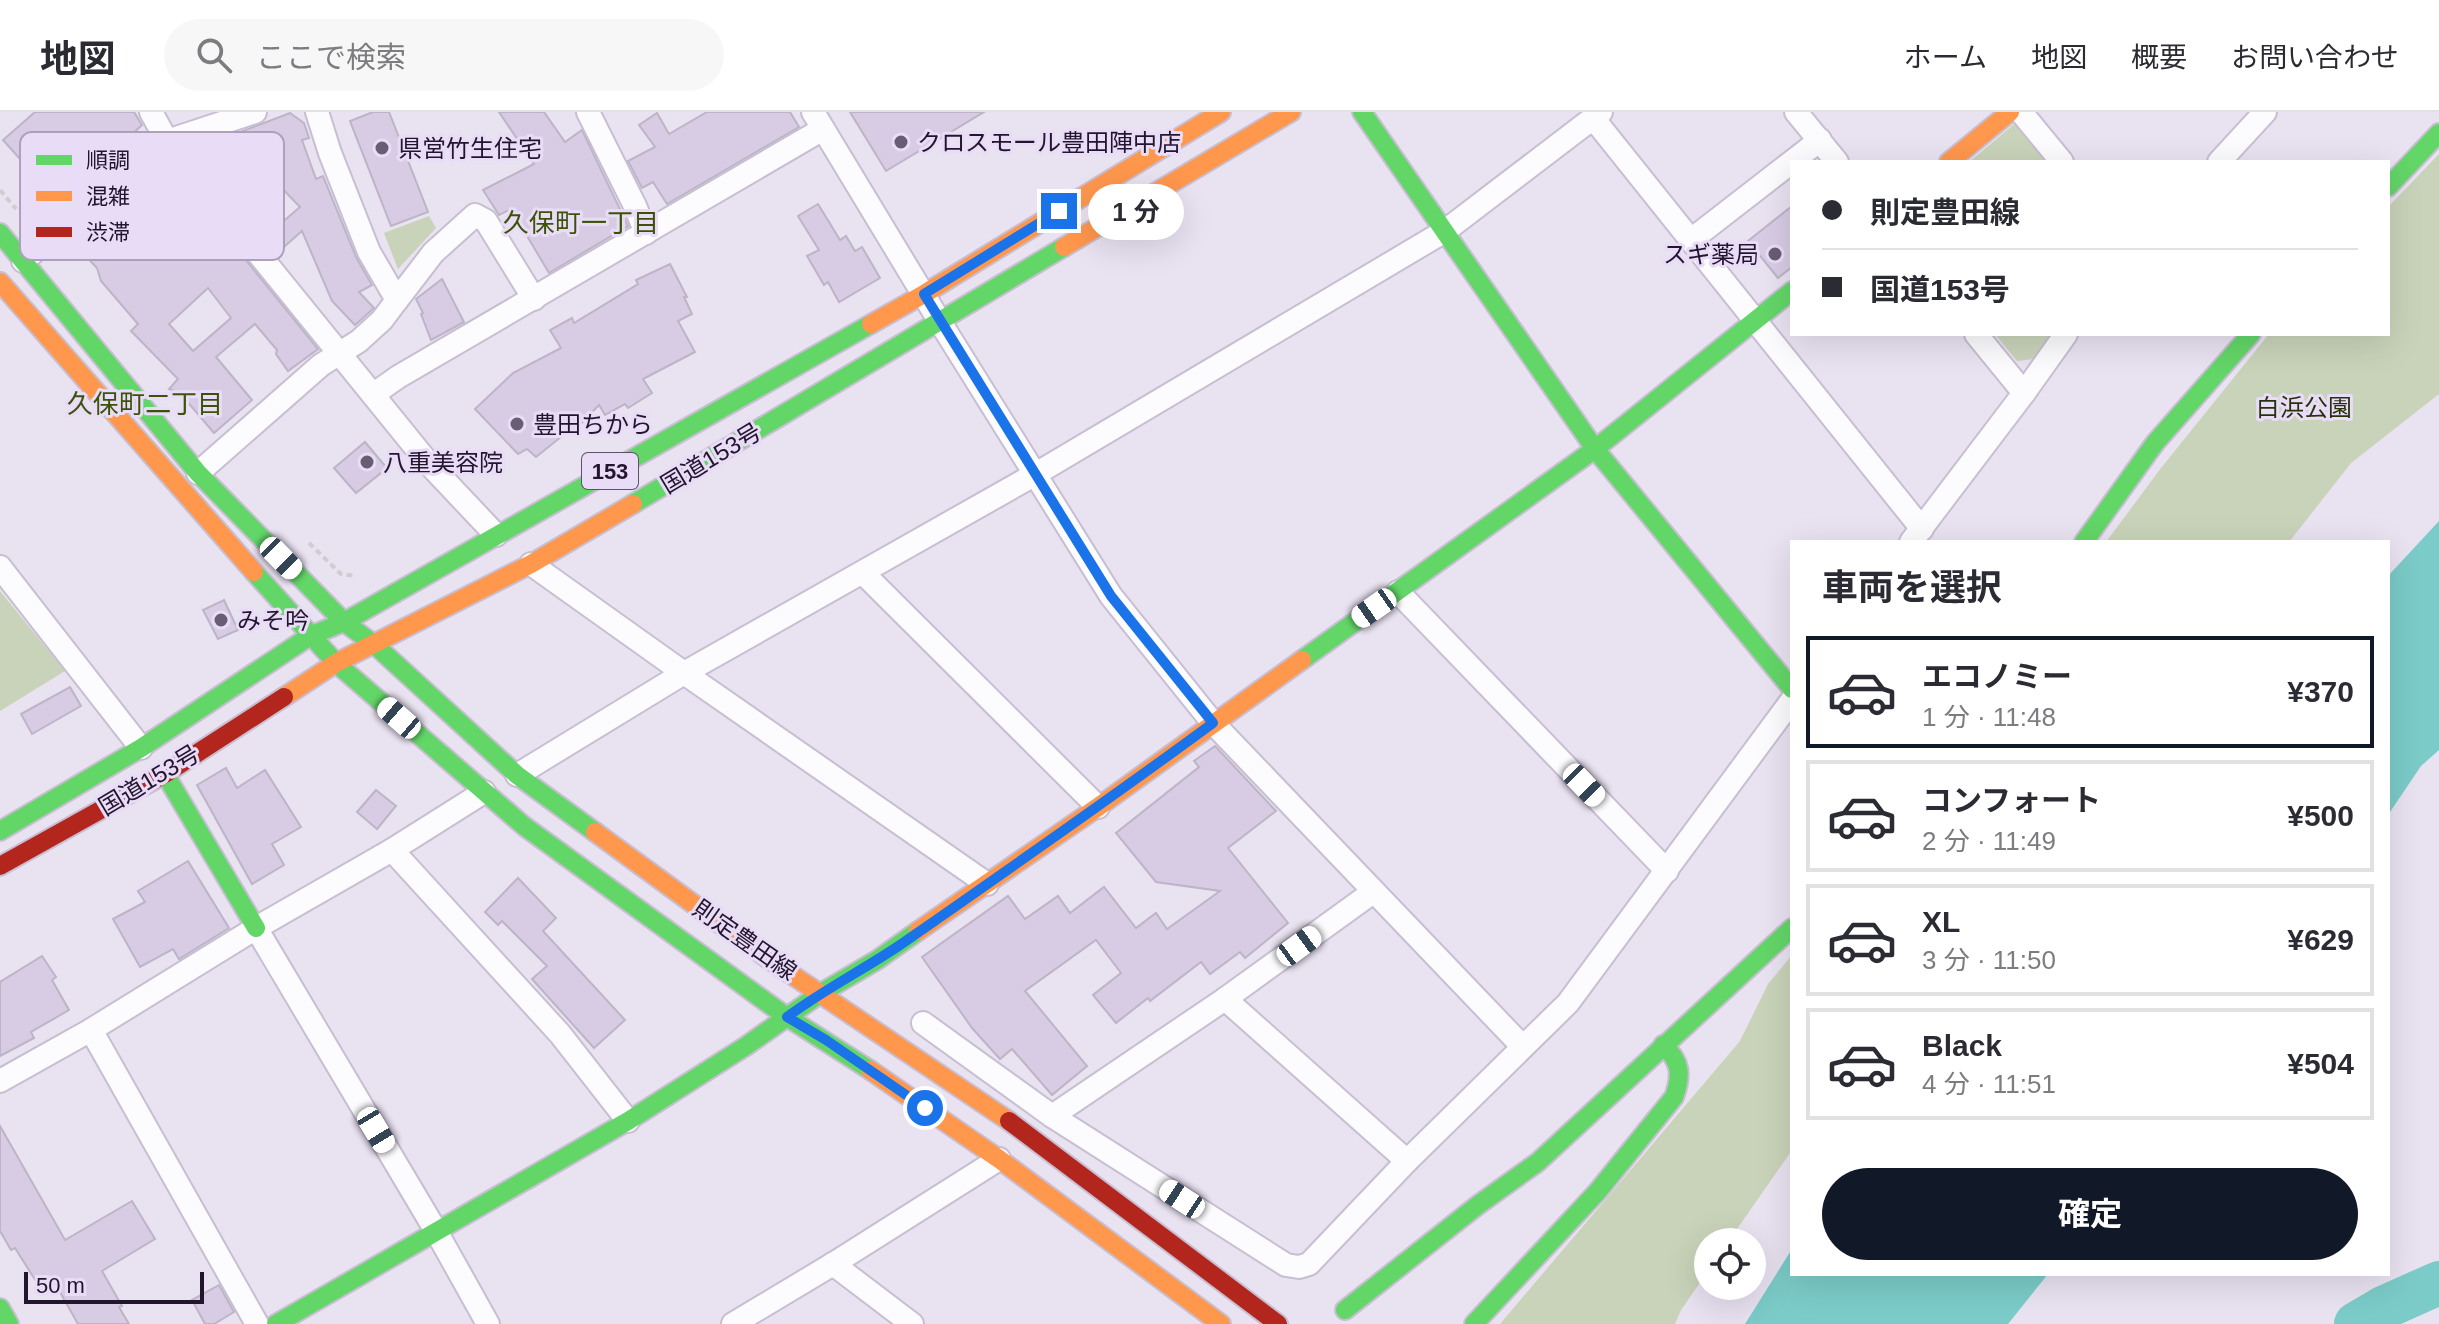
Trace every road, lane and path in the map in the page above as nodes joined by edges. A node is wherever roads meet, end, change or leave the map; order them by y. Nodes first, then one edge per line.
1 (151, 112) edge
2 (255, 112) edge
3 (317, 112) edge
4 (588, 112) edge
5 (1221, 112) edge
6 (1291, 112) edge
7 (1362, 112) edge
8 (1796, 112) edge
9 (2010, 112) edge
10 (2021, 112) edge
11 (2265, 112) edge
12 (1597, 115) edge
13 (818, 121) edge
14 (162, 132) edge
15 (194, 132) edge
16 (2439, 133) edge
17 (1820, 140) junction
18 (1794, 160) edge
19 (1835, 160) edge
20 (1951, 160) edge
21 (2060, 160) edge
22 (2221, 160) edge
23 (1790, 163) edge
24 (2390, 185) edge
25 (0, 190) edge
26 (18, 211) dead end
27 (1445, 231) junction
28 (0, 233) edge
29 (646, 233) junction
30 (1691, 240) junction
31 (20, 257) edge
32 (264, 260) edge
33 (23, 261) edge
34 (0, 282) edge
35 (1790, 293) edge
36 (924, 294) junction
37 (534, 299) junction
38 (397, 300) junction
39 (1755, 321) junction
40 (940, 322) junction
41 (1978, 336) edge
42 (2065, 336) edge
43 (2249, 336) edge
44 (340, 353) junction
45 (2024, 393) junction
46 (374, 394) junction
47 (1595, 449) junction
48 (198, 473) junction
49 (1034, 475) junction
50 (496, 535) junction
51 (1917, 535) edge
52 (2085, 540) edge
53 (308, 542) dead end
54 (531, 564) junction
55 (0, 567) edge
56 (863, 573) junction
57 (365, 577) dead end
58 (1398, 592) junction
59 (344, 622) junction
60 (310, 636) junction
61 (375, 645) junction
62 (336, 663) junction
63 (684, 673) junction
64 (1790, 687) edge
65 (1790, 703) edge
66 (1213, 723) junction
67 (141, 748) junction
68 (165, 774) junction
69 (517, 775) junction
70 (484, 792) junction
71 (1098, 807) junction
72 (0, 831) edge
73 (392, 850) junction
74 (0, 866) edge
75 (1667, 871) junction
76 (987, 884) junction
77 (1373, 892) junction
78 (256, 928) junction
79 (1790, 930) edge
80 (821, 993) junction
81 (1225, 999) junction
82 (787, 1017) junction
83 (923, 1023) dead end
84 (91, 1030) junction
85 (1663, 1045) junction
86 (1522, 1046) junction
87 (0, 1081) edge
88 (1052, 1116) junction
89 (628, 1121) junction
90 (999, 1159) junction
91 (1407, 1161) junction
92 (436, 1231) junction
93 (833, 1264) junction
94 (0, 1308) edge
95 (1345, 1310) dead end
96 (9, 1324) edge
97 (257, 1324) edge
98 (276, 1324) edge
99 (488, 1324) edge
100 (733, 1324) edge
101 (912, 1324) edge
102 (1221, 1324) edge
103 (1278, 1324) edge
104 (1474, 1324) edge

1 - 14 street
2 - 15 street
3 - 38 street
4 - 29 street
5 - 36 main road, 国道153号 / 153
6 - 40 main road, 国道153号 / 153
7 - 27 main road
8 - 17 street
9 - 20 main road
10 - 21 street
11 - 22 street
12 - 27 street
12 - 30 street
13 - 29 street
13 - 36 street
16 - 24 main road
17 - 18 street
17 - 19 street
23 - 30 street
25 - 26 path
27 - 47 main road
27 - 49 street
28 - 31 main road, 則定豊田線
29 - 37 street
30 - 39 street
32 - 44 street
33 - 48 main road, 則定豊田線
34 - 60 main road, 則定豊田線
35 - 39 main road
36 - 40 street
36 - 50 main road, 国道153号 / 153
37 - 38 street
37 - 46 street
38 - 44 street
39 - 47 main road
39 - 51 street
40 - 49 street
40 - 54 main road, 国道153号 / 153
41 - 45 street
42 - 45 street
43 - 52 main road
44 - 46 street
44 - 48 street
45 - 51 street
46 - 50 street
47 - 58 main road
47 - 64 main road
48 - 59 main road, 則定豊田線
49 - 56 street
49 - 66 street
50 - 59 main road, 国道153号 / 153
53 - 57 path
54 - 61 main road, 国道153号 / 153
54 - 63 street
55 - 67 street
56 - 63 street
56 - 71 street
58 - 66 main road
58 - 75 street
59 - 60 main road, 国道153号 / 153
59 - 61 main road, 則定豊田線
60 - 62 main road, 則定豊田線
60 - 67 main road, 国道153号 / 153
61 - 62 main road, 国道153号 / 153
61 - 69 main road, 則定豊田線
62 - 68 main road, 国道153号 / 153
62 - 70 main road, 則定豊田線
63 - 69 street
63 - 76 street
65 - 75 street
66 - 71 main road
66 - 77 street
67 - 72 main road, 国道153号 / 153
68 - 74 main road, 国道153号 / 153
68 - 78 main road
69 - 80 main road, 則定豊田線
70 - 73 street
70 - 82 main road, 則定豊田線
71 - 76 main road
73 - 78 street
73 - 89 street
75 - 86 street
76 - 80 main road
77 - 81 street
77 - 86 street
78 - 84 street
78 - 92 street
79 - 85 main road
80 - 82 main road
80 - 103 main road, 則定豊田線
81 - 88 street
81 - 91 street
82 - 89 main road
82 - 90 main road, 則定豊田線
83 - 88 street
84 - 87 street
84 - 97 street
85 - 95 main road
85 - 104 main road
86 - 91 street
88 - 91 street
89 - 92 main road
90 - 93 street
90 - 102 main road, 則定豊田線
92 - 98 main road
92 - 99 street
93 - 100 street
93 - 101 street
94 - 96 main road

